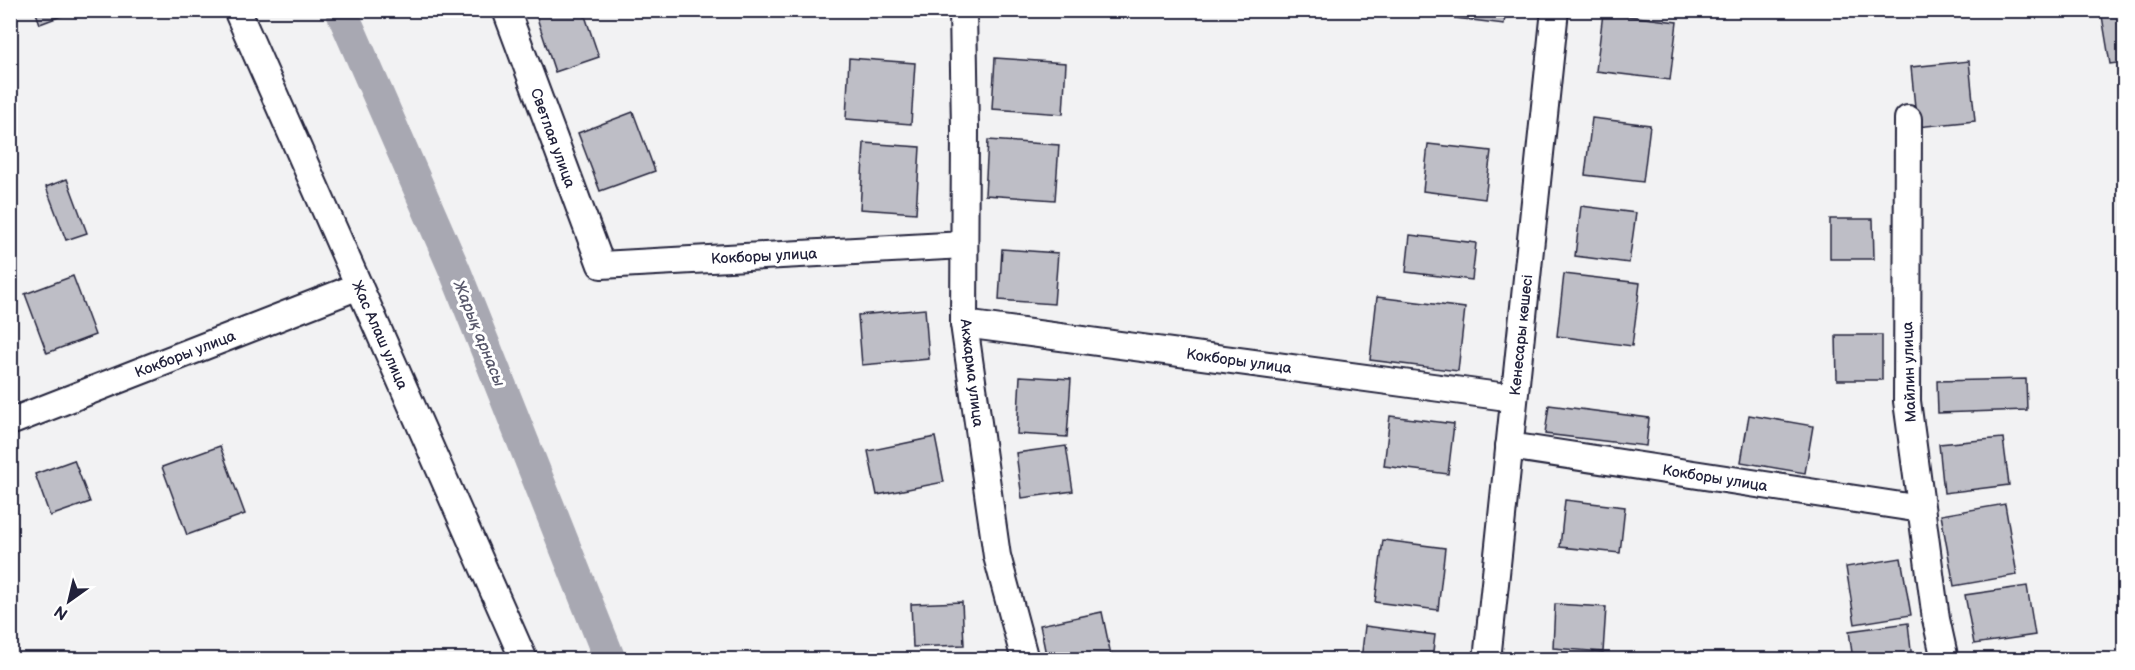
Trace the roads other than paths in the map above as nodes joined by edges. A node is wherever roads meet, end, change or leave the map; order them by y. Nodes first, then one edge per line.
1 (237, 10) edge
2 (506, 10) edge
3 (963, 10) edge
4 (1555, 10) edge
5 (1908, 119) dead end
6 (964, 245) junction
7 (601, 265) joint
8 (359, 286) junction
9 (964, 324) junction
10 (1514, 398) junction
11 (10, 422) edge
12 (1509, 446) junction
13 (1921, 509) junction
14 (524, 660) edge
15 (1025, 660) edge
16 (1487, 660) edge
17 (1945, 660) edge

1 - 8 street, Жас Алаш улица
2 - 7 street, Светлая улица
3 - 6 street, Акжарма улица
4 - 10 street, Кенесары көшесі
5 - 13 street, Майлин улица
6 - 7 street, Кокборы улица
6 - 9 street, Акжарма улица
8 - 11 street, Кокборы улица
8 - 14 street, Жас Алаш улица
9 - 10 street, Кокборы улица
9 - 15 street, Акжарма улица
10 - 12 street, Кенесары көшесі
12 - 13 street, Кокборы улица
12 - 16 street, Кенесары көшесі
13 - 17 street, Майлин улица

